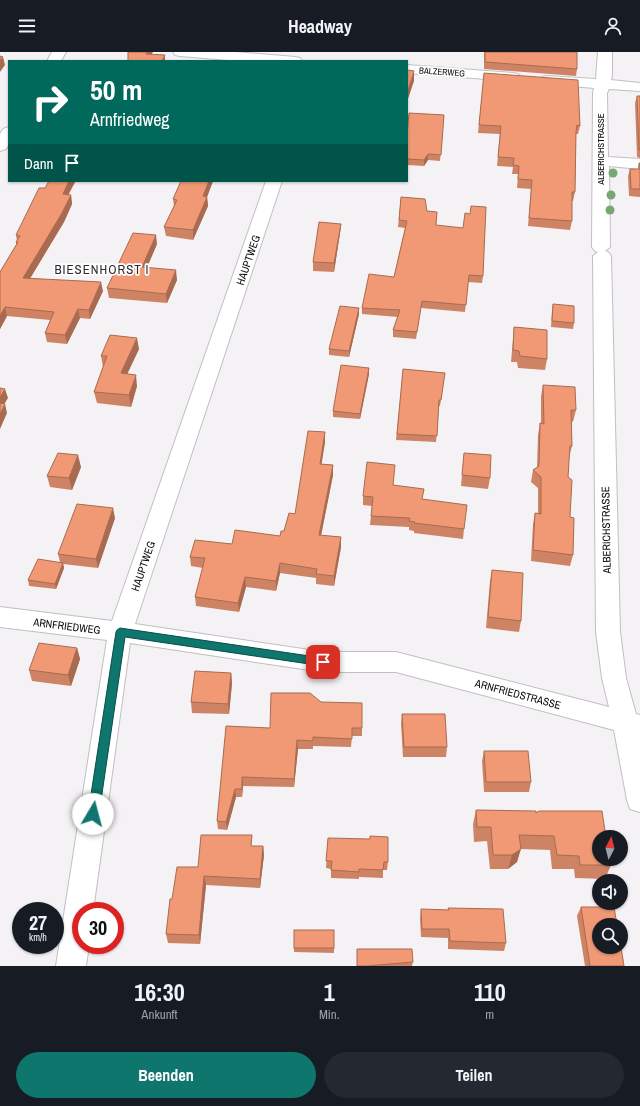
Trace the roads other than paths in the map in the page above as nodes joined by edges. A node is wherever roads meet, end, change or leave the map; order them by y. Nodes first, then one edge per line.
1 (180, 52) edge
2 (605, 52) edge
3 (282, 60) edge
4 (408, 69) edge
5 (603, 84) junction
6 (640, 87) edge
7 (8, 134) edge
8 (0, 146) edge
9 (601, 161) junction
10 (640, 164) edge
11 (274, 182) edge
12 (0, 617) edge
13 (120, 632) junction
14 (396, 662) joint
15 (633, 725) edge
16 (640, 800) edge
17 (71, 966) edge

1 - 3 street
2 - 5 street, ALBERICHSTRASSE
4 - 5 street, BALZERWEG
5 - 6 street, BALZERWEG
5 - 9 street, ALBERICHSTRASSE
7 - 8 street
9 - 10 street
9 - 15 street, ALBERICHSTRASSE
11 - 13 street, HAUPTWEG
12 - 13 street, ARNFRIEDWEG
13 - 14 street, ARNFRIEDWEG
13 - 17 street, HAUPTWEG
14 - 15 street, ARNFRIEDSTRASSE
15 - 16 street, ALBERICHSTRASSE

